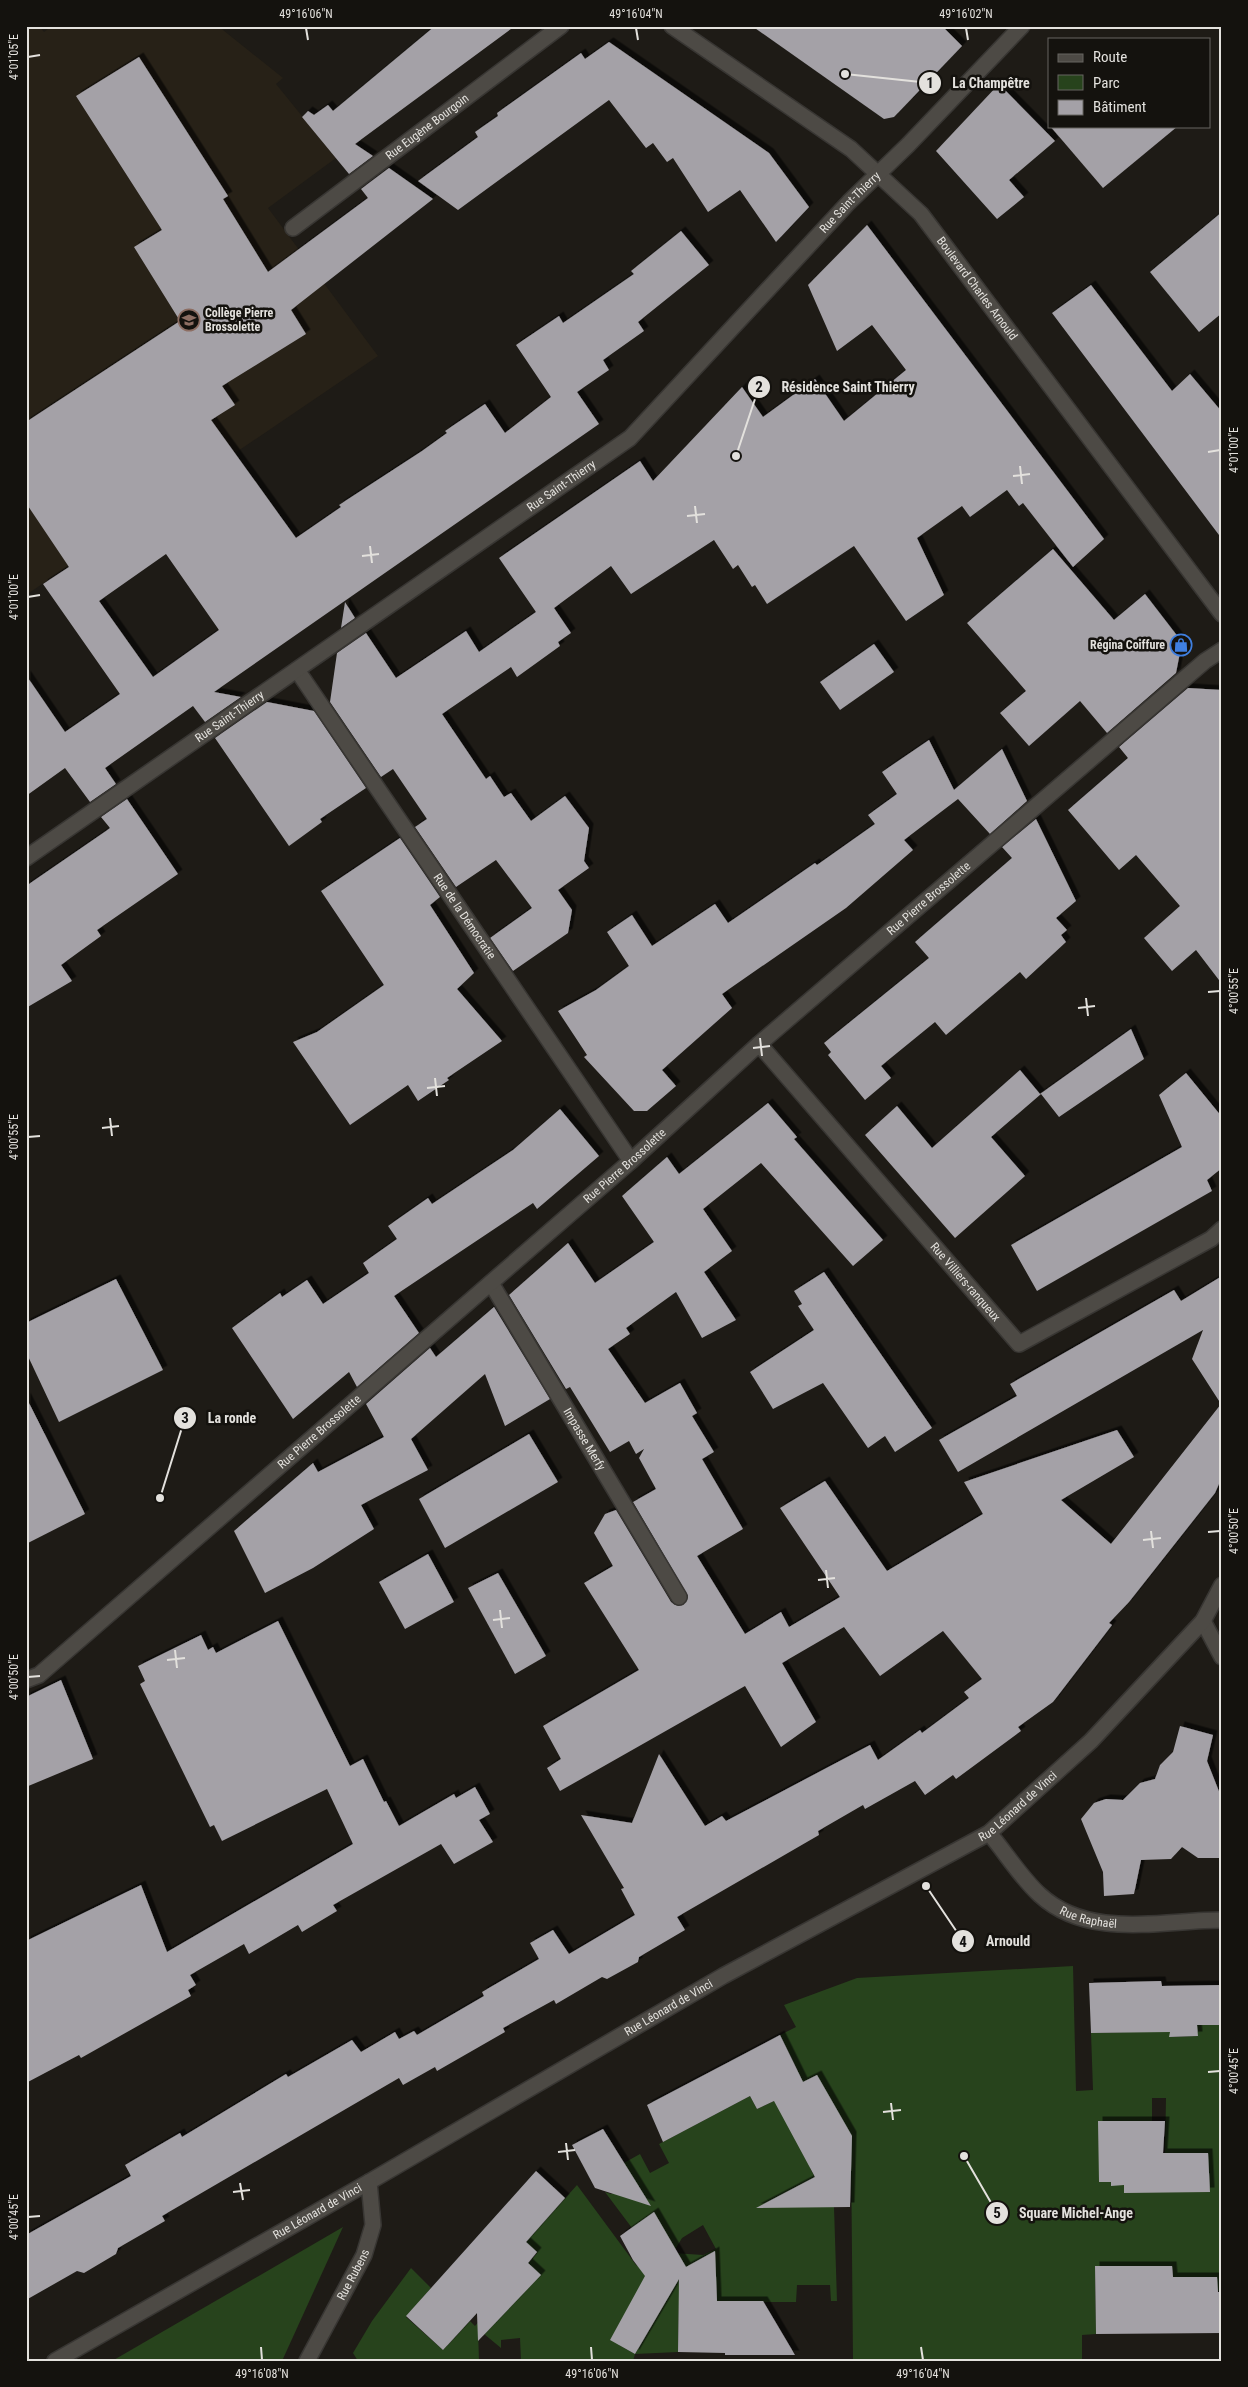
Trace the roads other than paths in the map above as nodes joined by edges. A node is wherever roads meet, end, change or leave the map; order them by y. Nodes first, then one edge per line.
1 (561, 26) edge
2 (672, 26) edge
3 (1022, 26) edge
4 (878, 174) junction
5 (293, 228) dead end
6 (1222, 614) edge
7 (1222, 650) edge
8 (296, 670) junction
9 (26, 858) edge
10 (758, 1044) junction
11 (631, 1161) junction
12 (1222, 1229) edge
13 (491, 1283) junction
14 (1222, 1584) edge
15 (679, 1597) dead end
16 (1203, 1621) junction
17 (1222, 1657) edge
18 (26, 1680) edge
19 (989, 1833) junction
20 (1222, 1920) edge
21 (369, 2182) junction
22 (55, 2361) edge
23 (307, 2361) edge

1 - 5 street, Rue Eugène Bourgoin
2 - 4 street, Boulevard Charles Arnould
3 - 4 street, Rue Saint-Thierry
4 - 6 street, Boulevard Charles Arnould
4 - 8 street, Rue Saint-Thierry
7 - 10 street, Rue Pierre Brossolette
8 - 9 street, Rue Saint-Thierry
8 - 11 street, Rue de la Démocratie
10 - 11 street, Rue Pierre Brossolette
10 - 12 street, Rue Villiers-ranqueux
11 - 13 street, Rue Pierre Brossolette
13 - 15 street, Impasse Merfy
13 - 18 street, Rue Pierre Brossolette
14 - 16 street, Rue Léonard de Vinci
16 - 17 street
16 - 19 street, Rue Léonard de Vinci
19 - 20 street, Rue Raphaël
19 - 21 street, Rue Léonard de Vinci
21 - 22 street, Rue Léonard de Vinci
21 - 23 street, Rue Rubens

